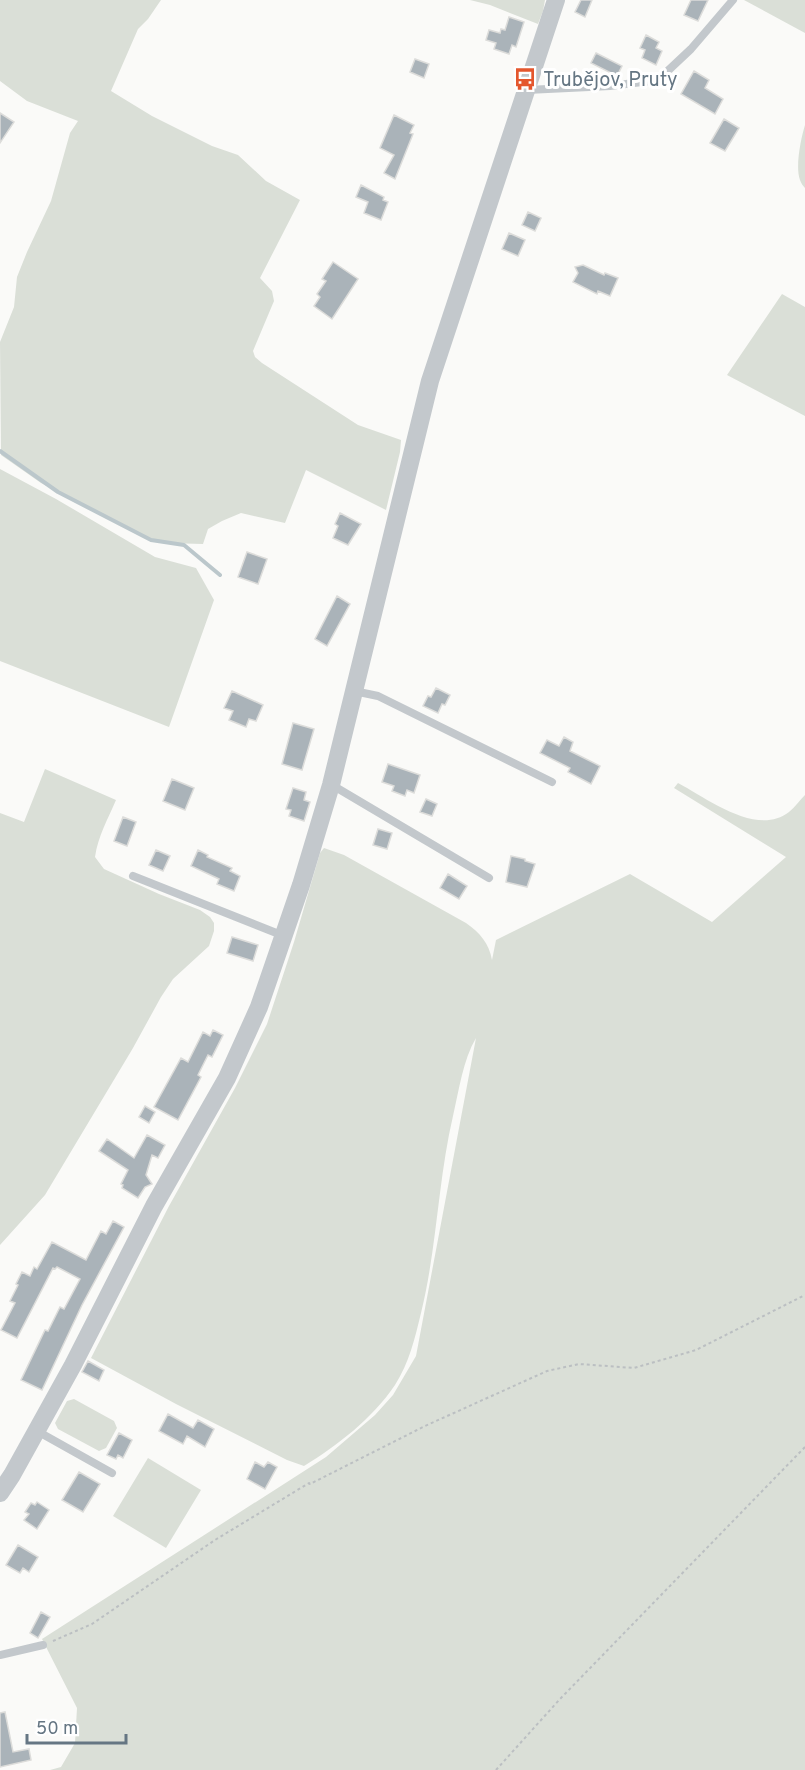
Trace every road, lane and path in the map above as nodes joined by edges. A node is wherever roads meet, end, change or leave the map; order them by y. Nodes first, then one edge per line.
1 (556, 0) edge
2 (734, 0) edge
3 (525, 90) junction
4 (353, 691) junction
5 (552, 782) dead end
6 (331, 785) junction
7 (133, 876) dead end
8 (489, 878) dead end
9 (284, 936) junction
10 (805, 1295) edge
11 (37, 1431) junction
12 (805, 1447) edge
13 (112, 1473) dead end
14 (0, 1493) edge
15 (43, 1646) joint
16 (0, 1655) edge
17 (496, 1770) edge

1 - 3 street
2 - 3 lane
3 - 4 street
4 - 5 lane
4 - 6 street
6 - 8 lane
6 - 9 street
7 - 9 lane
9 - 11 street
10 - 15 path
11 - 13 lane
11 - 14 street
12 - 17 path
15 - 16 lane

